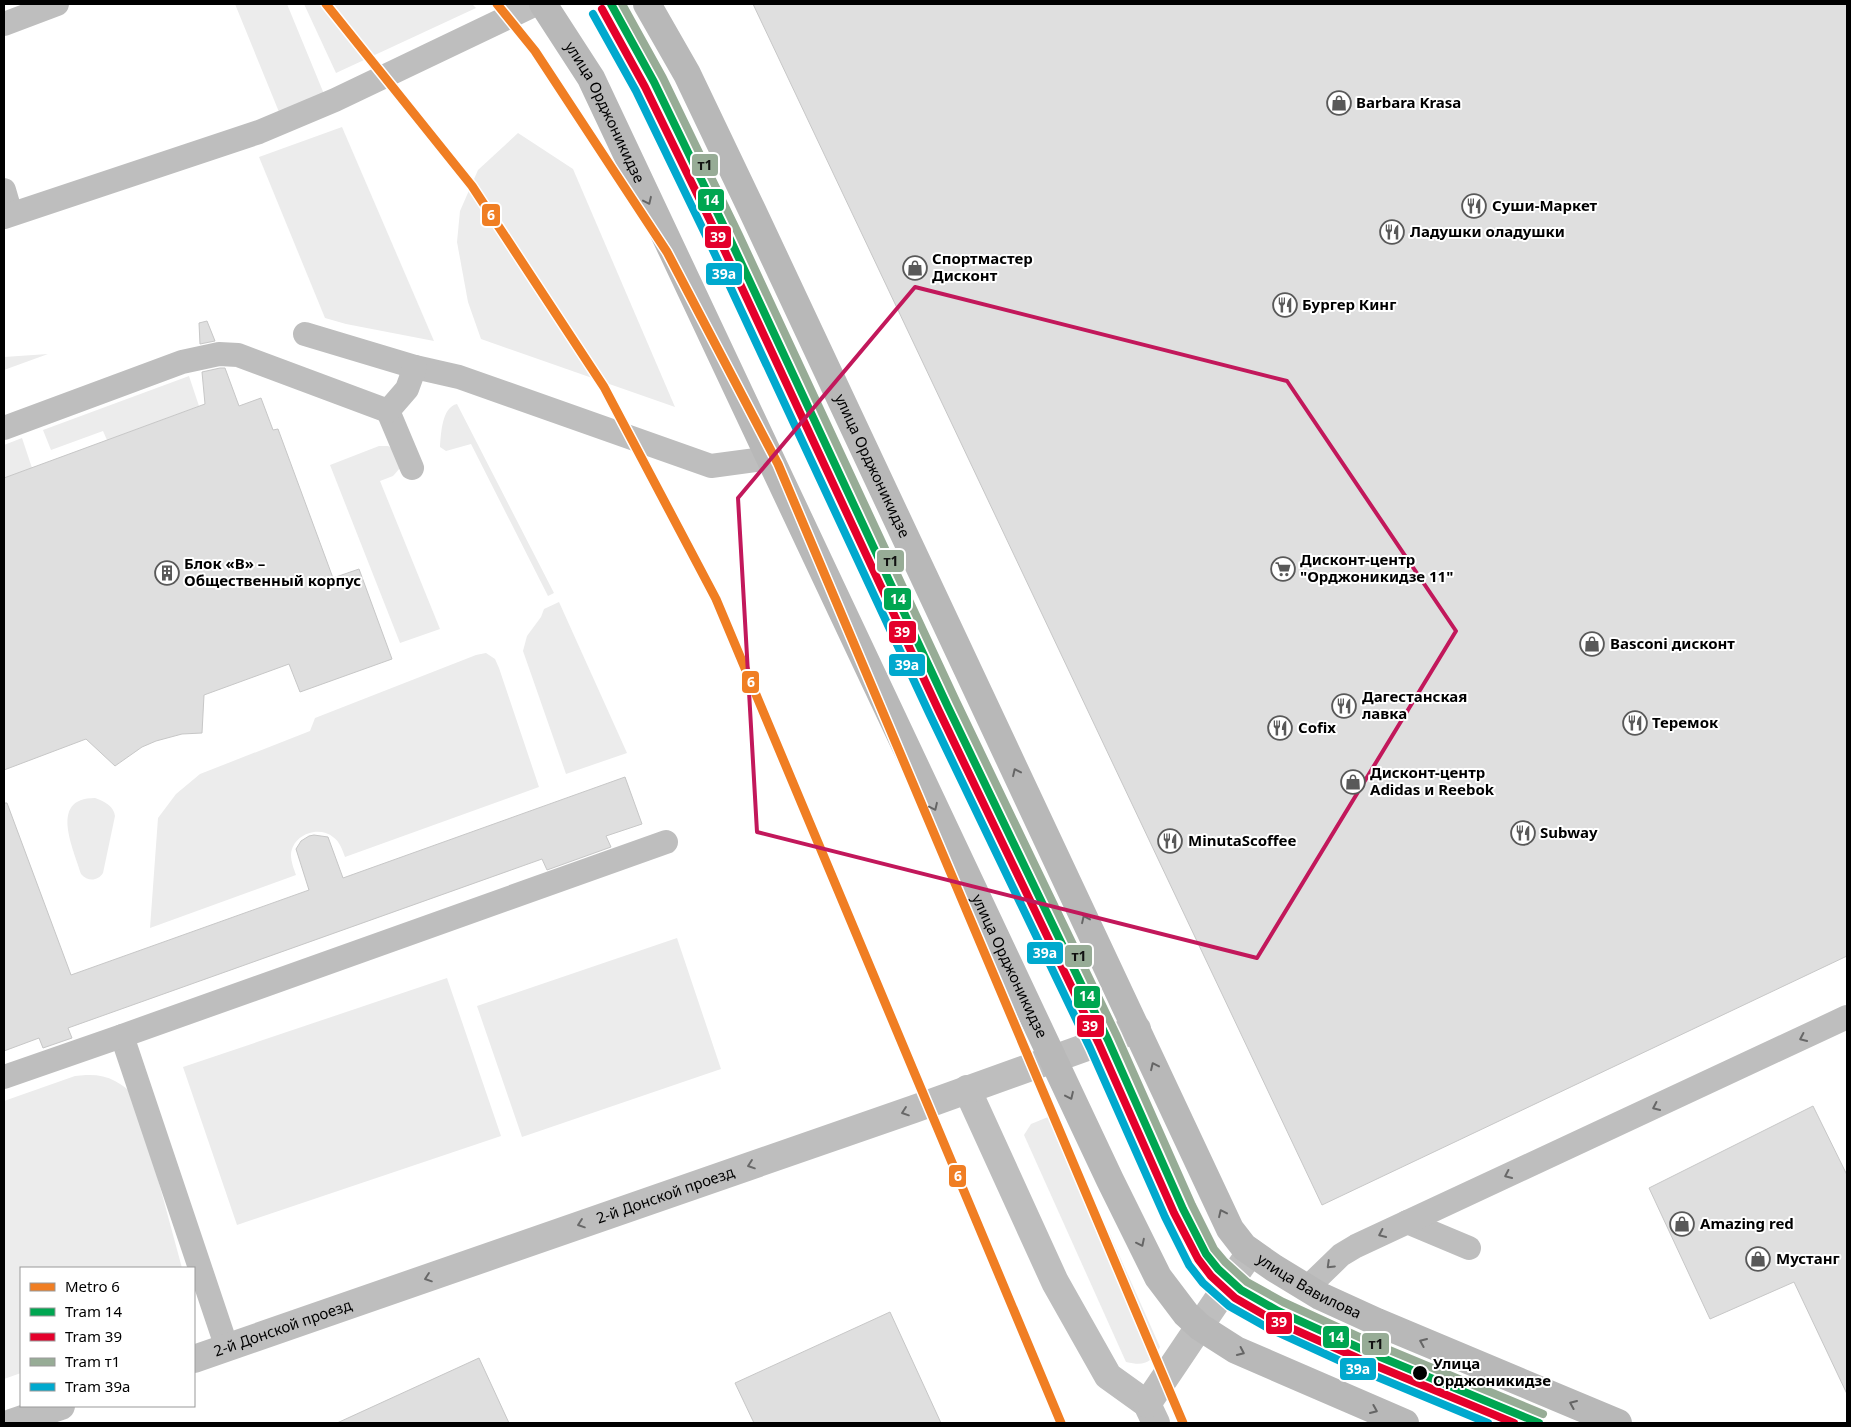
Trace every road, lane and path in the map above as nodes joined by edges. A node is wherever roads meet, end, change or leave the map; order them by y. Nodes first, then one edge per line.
1 (57, 4) edge
2 (536, 4) edge
3 (543, 4) edge
4 (647, 4) edge
5 (4, 24) edge
6 (4, 190) edge
7 (7, 216) edge
8 (305, 334) dead end
9 (415, 366) junction
10 (388, 411) junction
11 (4, 428) edge
12 (770, 458) junction
13 (412, 468) dead end
14 (666, 842) dead end
15 (1847, 1017) edge
16 (1136, 1029) junction
17 (122, 1036) junction
18 (1053, 1060) junction
19 (4, 1077) edge
20 (967, 1089) junction
21 (1407, 1222) junction
22 (1469, 1248) dead end
23 (1251, 1252) junction
24 (1307, 1288) junction
25 (1200, 1327) junction
26 (227, 1348) junction
27 (195, 1359) edge
28 (57, 1407) edge
29 (1151, 1414) edge
30 (10, 1423) edge
31 (1405, 1423) edge
32 (1618, 1423) edge

1 - 5 lane
2 - 7 lane
3 -> 12 main road, улица Орджоникидзе
16 -> 4 main road, улица Орджоникидзе
6 - 7 lane
8 - 9 lane
9 - 10 lane
9 - 12 lane
10 - 11 lane
10 - 13 lane
12 -> 18 main road, улица Орджоникидзе
14 - 17 lane
15 -> 21 lane
16 - 18 street, 2-й Донской проезд
23 -> 16 main road, улица Орджоникидзе
17 - 19 lane
17 - 26 lane
18 - 20 street, 2-й Донской проезд
18 -> 25 main road, улица Орджоникидзе
20 -> 26 street, 2-й Донской проезд
20 - 29 street
21 - 22 lane
21 -> 24 lane
23 - 24 main road, улица Вавилова
23 - 25 street
32 -> 24 main road, улица Вавилова
25 - 29 street
25 -> 31 main road
26 - 27 street, 2-й Донской проезд
28 - 30 street

